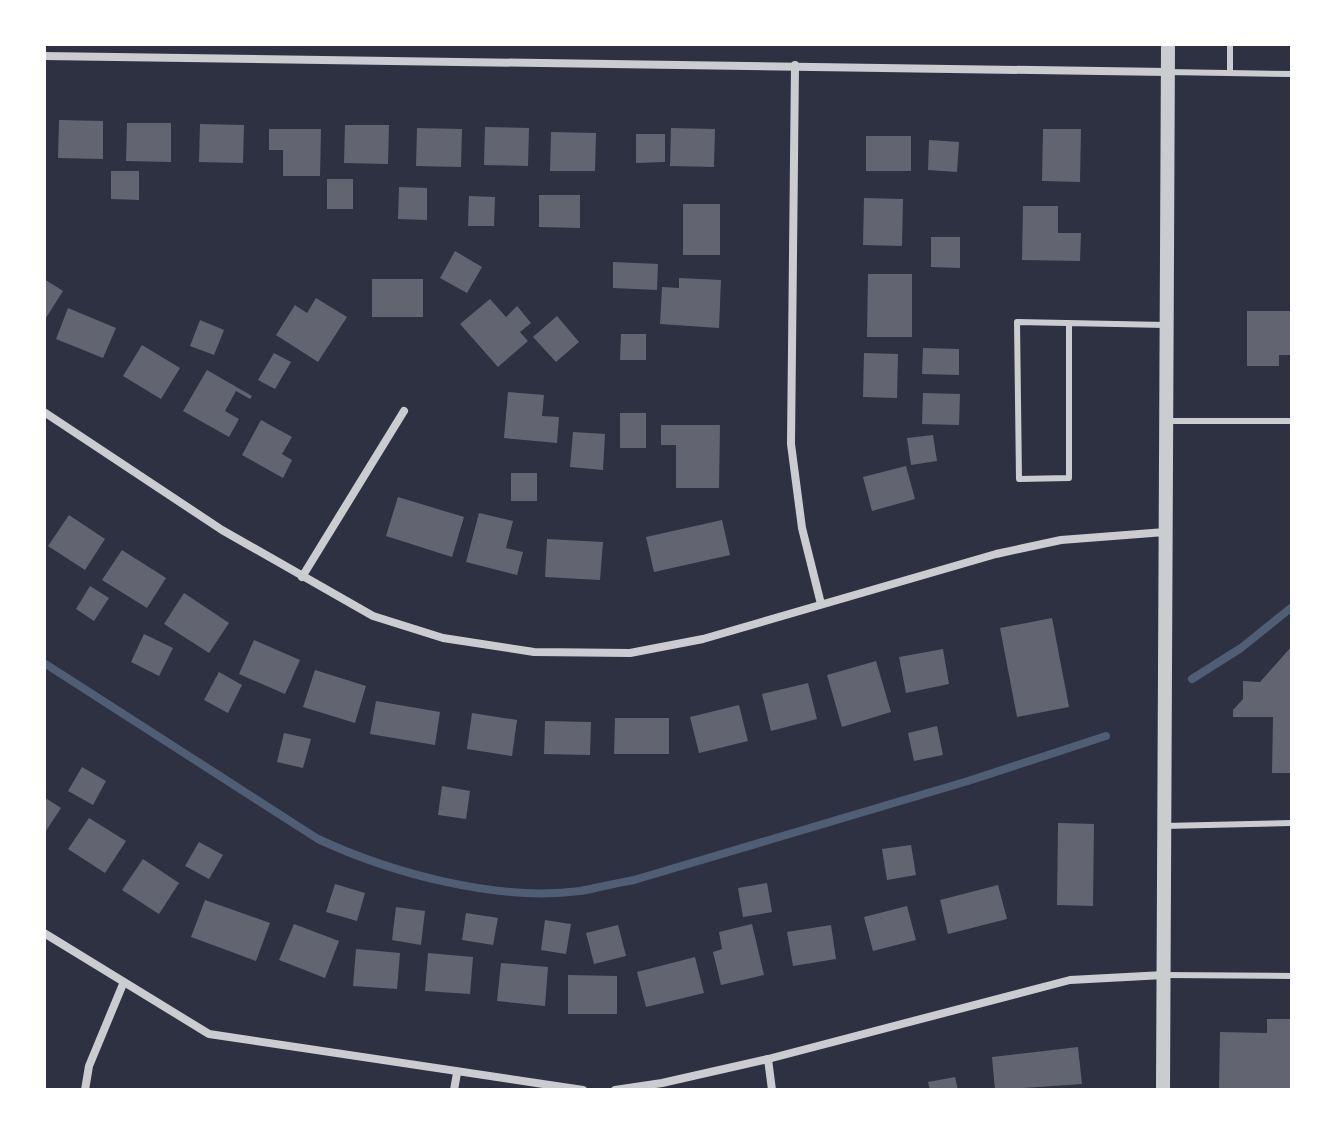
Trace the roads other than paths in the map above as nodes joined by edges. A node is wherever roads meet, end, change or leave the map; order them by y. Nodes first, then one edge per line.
1 (1168, 44) edge
2 (1230, 44) edge
3 (44, 56) edge
4 (795, 65) junction
5 (1167, 72) junction
6 (1230, 73) junction
7 (1292, 74) edge
8 (1069, 323) junction
9 (1166, 325) junction
10 (404, 411) dead end
11 (44, 412) edge
12 (1165, 421) junction
13 (1292, 421) edge
14 (1165, 532) junction
15 (302, 577) junction
16 (821, 604) junction
17 (1292, 823) edge
18 (1164, 826) junction
19 (44, 933) edge
20 (1164, 975) junction
21 (1292, 976) edge
22 (123, 984) junction
23 (768, 1059) junction
24 (457, 1073) junction
25 (85, 1090) edge
26 (454, 1090) edge
27 (583, 1090) edge
28 (615, 1090) edge
29 (772, 1090) edge
30 (1163, 1090) edge

1 - 5 street
2 - 6 lane
3 - 4 street
4 - 5 street
4 - 16 street
5 - 6 lane
5 - 9 street
6 - 7 lane
8 - 8 lane
8 - 9 lane
9 - 12 street
10 - 15 street
11 - 15 street
12 - 13 lane
12 - 14 street
14 - 16 street
14 - 18 street
15 - 16 street
17 - 18 lane
18 - 20 street
19 - 22 street
20 - 21 lane
20 - 23 street
20 - 30 street
22 - 24 street
22 - 25 street
23 - 28 street
23 - 29 street
24 - 26 street
24 - 27 street

